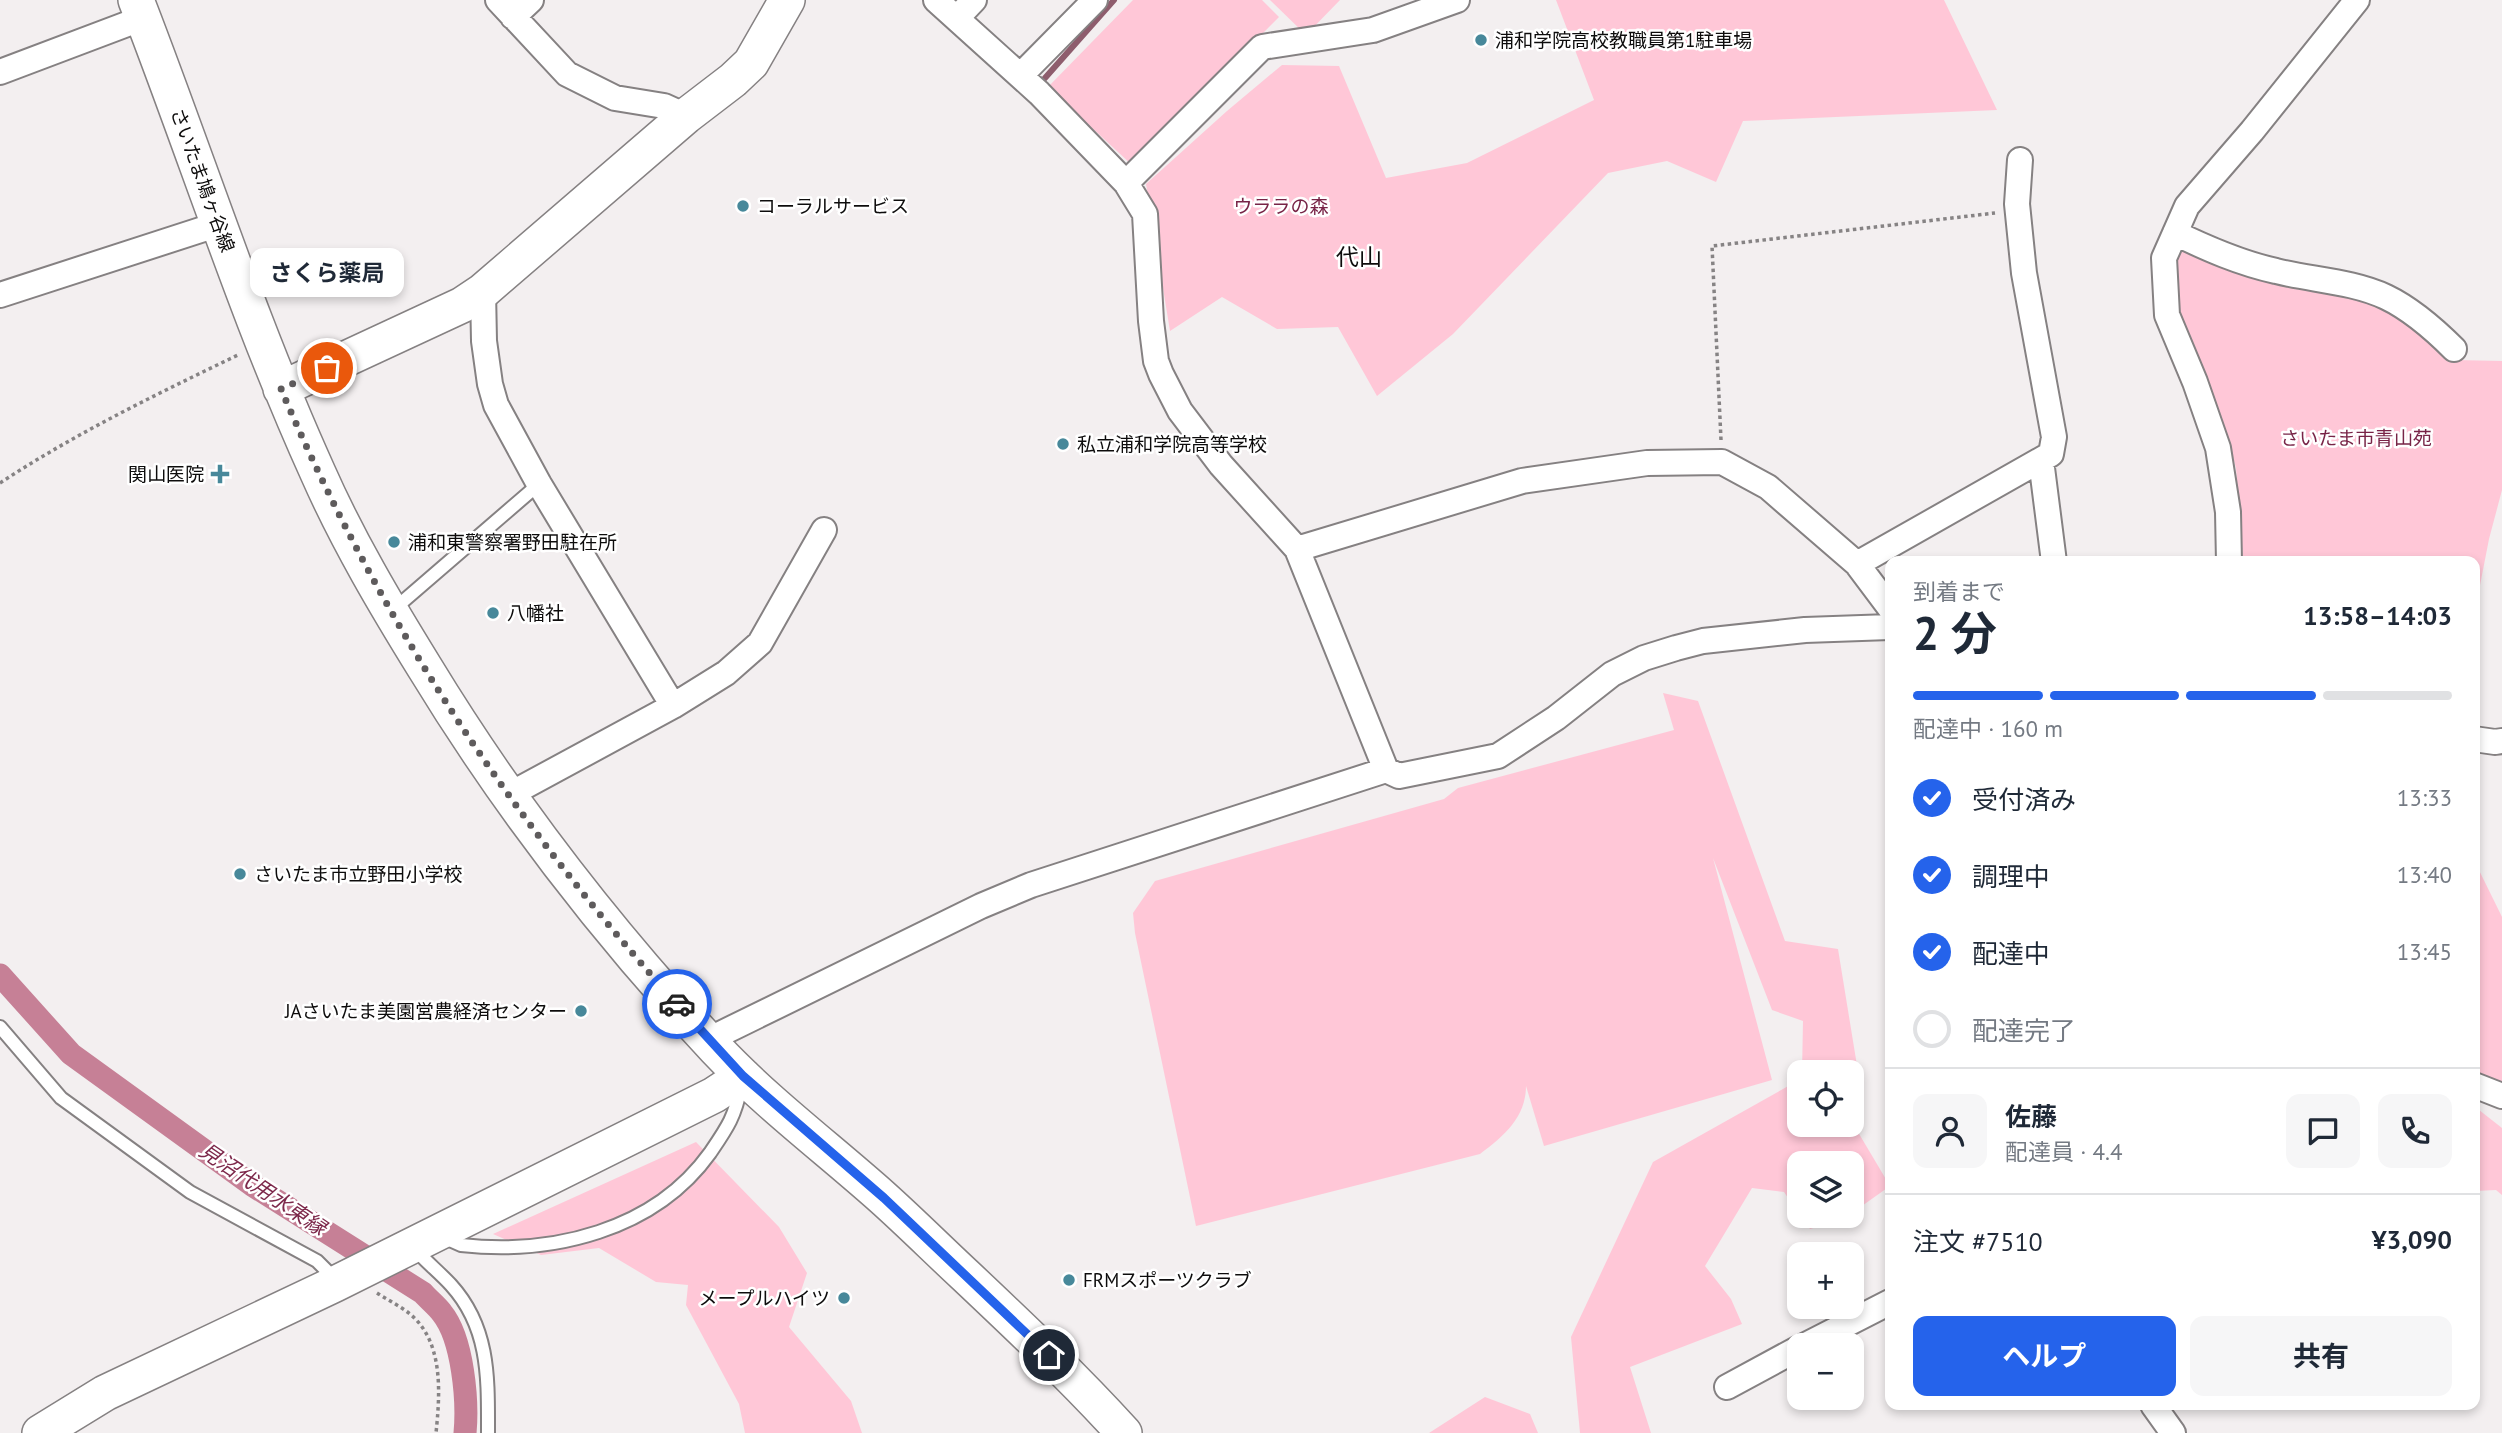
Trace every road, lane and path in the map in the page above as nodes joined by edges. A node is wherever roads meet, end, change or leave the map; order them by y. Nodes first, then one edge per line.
1 (531, 0) edge
2 (787, 0) edge
3 (936, 0) edge
4 (974, 0) edge
5 (1095, 0) edge
6 (1457, 0) edge
7 (2357, 0) edge
8 (505, 8) edge
9 (139, 9) edge
10 (957, 18) junction
11 (0, 72) edge
12 (1030, 85) junction
13 (686, 116) junction
14 (2020, 160) dead end
15 (1126, 183) junction
16 (2018, 210) junction
17 (219, 224) junction
18 (2175, 233) junction
19 (483, 291) junction
20 (0, 295) edge
21 (264, 342) junction
22 (2454, 349) dead end
23 (281, 389) junction
24 (2041, 460) junction
25 (1722, 462) junction
26 (0, 483) edge
27 (539, 484) junction
28 (824, 530) dead end
29 (1297, 549) junction
30 (2053, 556) edge
31 (2229, 556) edge
32 (1857, 564) junction
33 (1885, 601) edge
34 (390, 612) junction
35 (1885, 627) edge
36 (673, 706) junction
37 (2480, 740) edge
38 (2502, 741) edge
39 (1386, 770) junction
40 (507, 796) junction
41 (0, 1027) edge
42 (708, 1040) junction
43 (743, 1076) junction
44 (2480, 1087) edge
45 (2502, 1096) edge
46 (442, 1229) junction
47 (404, 1248) junction
48 (355, 1282) junction
49 (1885, 1305) edge
50 (1829, 1333) edge
51 (1787, 1354) edge
52 (1727, 1387) dead end
53 (2157, 1410) edge
54 (40, 1433) edge
55 (436, 1433) edge
56 (488, 1433) edge
57 (1124, 1433) edge
58 (2173, 1433) edge

1 - 8 street
2 - 13 main road
3 - 10 street
4 - 10 street
5 - 12 street
6 - 15 street
7 - 18 street
8 - 13 street
9 - 11 street
9 - 17 main road, さいたま鳩ヶ谷線
10 - 12 street
12 - 15 street
13 - 19 main road
14 - 16 street
15 - 29 street
16 - 24 street
16 - 25 path
17 - 20 street
17 - 21 main road, さいたま鳩ヶ谷線
18 - 22 street
18 - 31 street
19 - 23 main road
19 - 27 street
21 - 23 main road, さいたま鳩ヶ谷線
21 - 26 path
23 - 34 main road, さいたま鳩ヶ谷線
24 - 30 street
24 - 32 street
25 - 29 street
25 - 32 street
27 - 34 lane
27 - 36 street
28 - 36 street
29 - 39 street
32 - 33 street
34 - 40 main road, さいたま鳩ヶ谷線
35 - 39 street
36 - 40 street
37 - 38 street
39 - 42 street
40 - 42 main road, さいたま鳩ヶ谷線
41 - 48 lane
42 - 43 main road, さいたま鳩ヶ谷線
43 - 46 main road
43 - 46 lane
43 - 57 main road, さいたま鳩ヶ谷線
44 - 45 street
46 - 47 main road
47 - 48 main road
47 - 56 lane
48 - 54 main road
48 - 55 path
49 - 50 street
51 - 52 street
53 - 58 street

